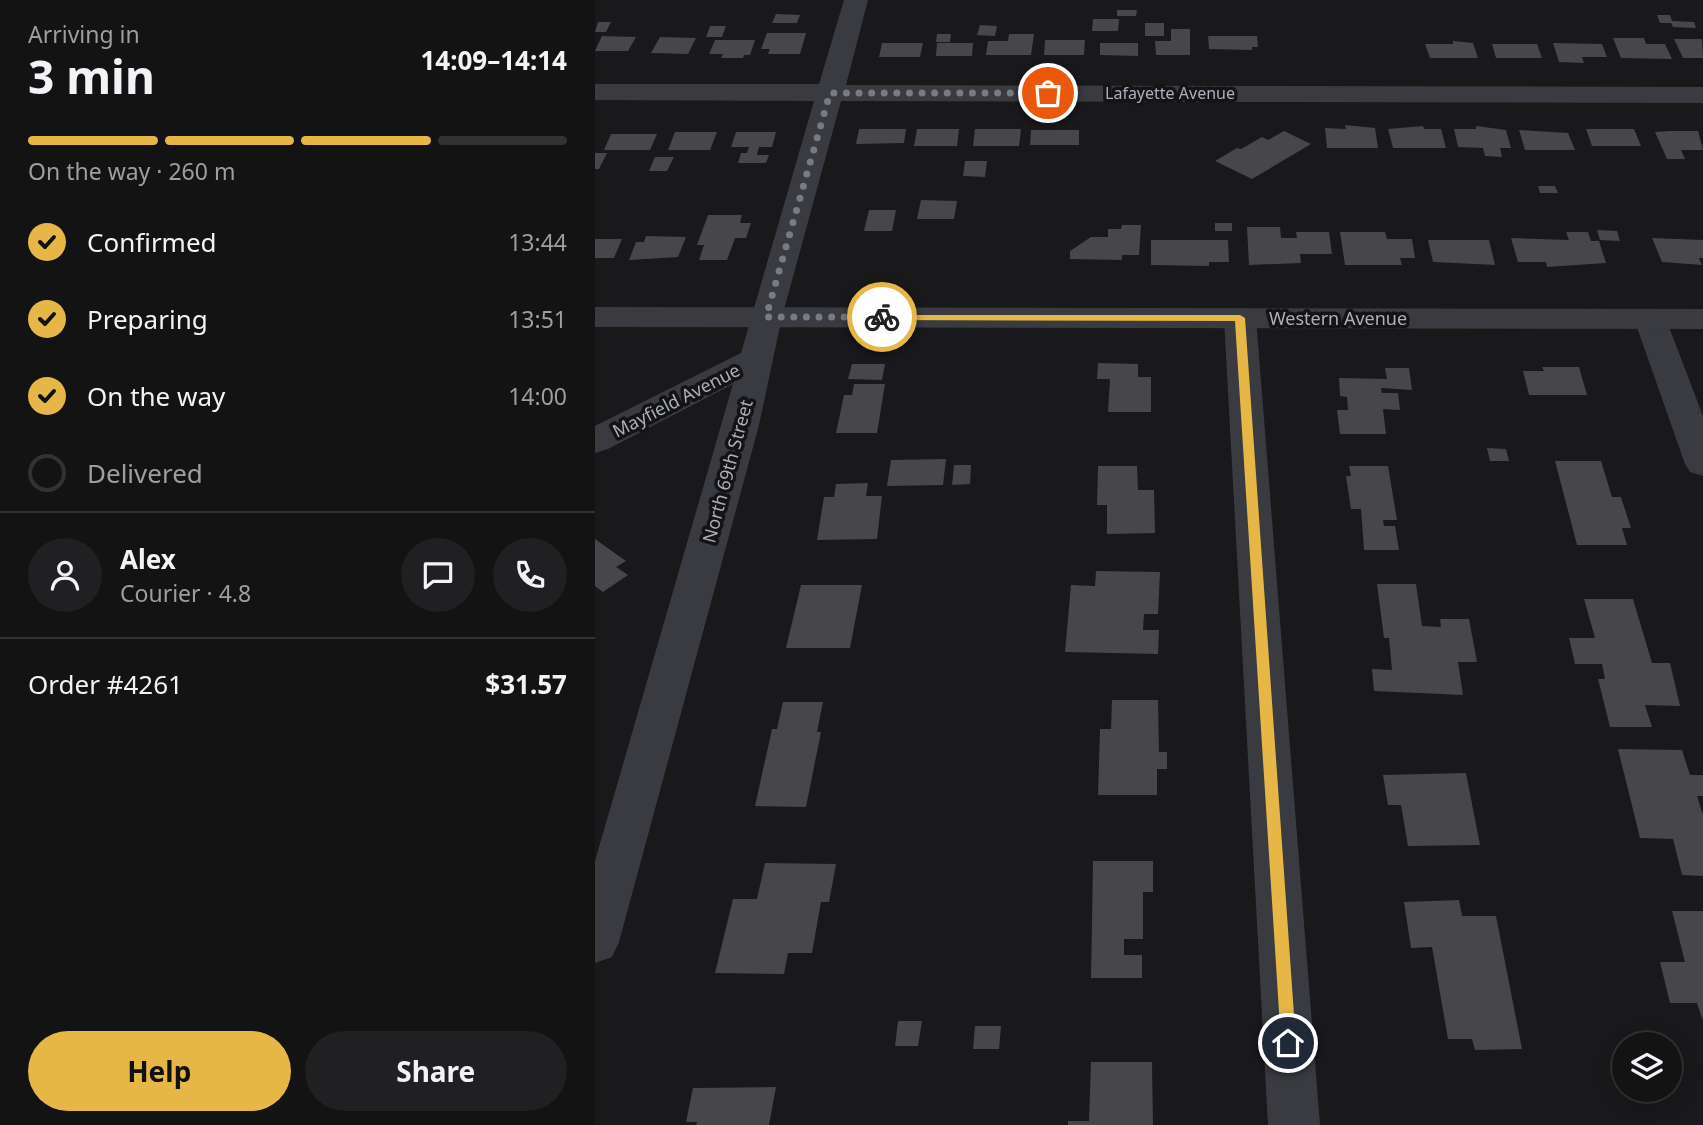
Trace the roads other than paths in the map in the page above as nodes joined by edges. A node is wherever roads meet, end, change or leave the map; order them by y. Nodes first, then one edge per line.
1 (856, 0) edge
2 (595, 92) edge
3 (830, 93) junction
4 (1703, 95) edge
5 (595, 317) edge
6 (766, 317) junction
7 (1240, 318) junction
8 (1650, 319) junction
9 (1703, 319) edge
10 (757, 358) junction
11 (595, 441) edge
12 (1703, 464) edge
13 (595, 942) edge
14 (1294, 1125) edge

1 - 3 street, North 69th Street
2 - 3 street, Lafayette Avenue
3 - 4 street, Lafayette Avenue
3 - 6 street, North 69th Street
5 - 6 street, Western Avenue
6 - 7 street, Western Avenue
6 - 10 street, North 69th Street
7 - 8 street, Western Avenue
7 - 14 street
8 - 9 street, Western Avenue
8 - 12 street
10 - 11 street, Mayfield Avenue
10 - 13 street, North 69th Street

